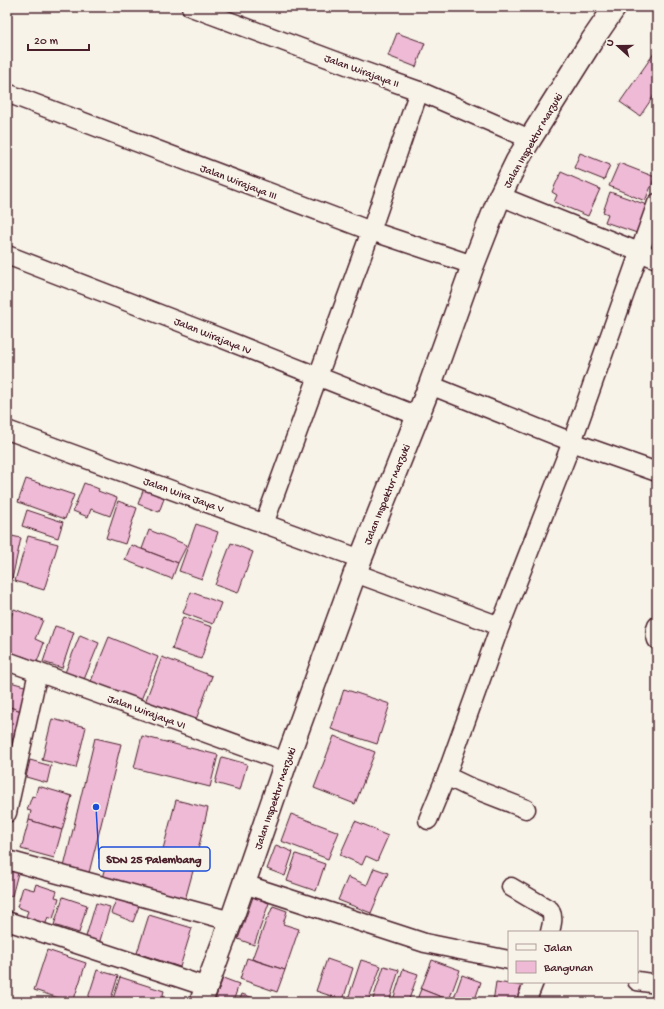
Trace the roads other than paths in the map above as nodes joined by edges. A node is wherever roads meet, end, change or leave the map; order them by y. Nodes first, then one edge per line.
1 (191, 7) edge
2 (615, 7) edge
3 (419, 91) junction
4 (7, 93) edge
5 (530, 140) junction
6 (500, 196) junction
7 (657, 203) edge
8 (371, 231) junction
9 (639, 252) junction
10 (7, 255) edge
11 (657, 259) edge
12 (473, 265) junction
13 (318, 377) junction
14 (430, 386) junction
15 (418, 416) junction
16 (7, 430) edge
17 (572, 442) junction
18 (657, 472) edge
19 (264, 524) junction
20 (358, 566) junction
21 (500, 626) junction
22 (657, 626) edge
23 (657, 640) edge
24 (7, 661) edge
25 (38, 672) junction
26 (286, 762) junction
27 (446, 776) junction
28 (526, 809) dead end
29 (7, 813) edge
30 (428, 820) dead end
31 (7, 860) edge
32 (244, 884) junction
33 (511, 887) dead end
34 (231, 921) junction
35 (7, 922) edge
36 (550, 931) edge
37 (508, 960) edge
38 (638, 981) edge
39 (534, 983) edge
40 (657, 984) edge
41 (204, 994) edge
42 (526, 1002) edge

1 - 3 street, Jalan Wirajaya II
2 - 5 street, Jalan Inspektur Marzuki
3 - 5 street, Jalan Wirajaya II
3 - 8 street
4 - 8 street, Jalan Wirajaya III
5 - 6 street, Jalan Inspektur Marzuki
6 - 9 street
6 - 12 street, Jalan Inspektur Marzuki
7 - 9 street
8 - 12 street, Jalan Wirajaya III
8 - 13 street
9 - 11 street
9 - 17 street
10 - 13 street, Jalan Wirajaya IV
12 - 14 street, Jalan Inspektur Marzuki
13 - 15 street, Jalan Wirajaya IV
13 - 19 street
14 - 15 street, Jalan Inspektur Marzuki
14 - 17 street
15 - 20 street, Jalan Inspektur Marzuki
16 - 19 street, Jalan Wira Jaya V
17 - 18 street
17 - 21 street
19 - 20 street, Jalan Wira Jaya V
20 - 21 street, Jalan Wira Jaya V
20 - 26 street, Jalan Inspektur Marzuki
21 - 27 street
22 - 23 street
24 - 25 street, Jalan Wirajaya VI
25 - 26 street, Jalan Wirajaya VI
25 - 29 street
26 - 32 street, Jalan Inspektur Marzuki
27 - 28 street
27 - 30 street
31 - 34 street
32 - 34 street, Jalan Inspektur Marzuki
32 - 37 street
33 - 36 street
34 - 41 street, Jalan Inspektur Marzuki
35 - 41 street
38 - 40 street
39 - 42 street

